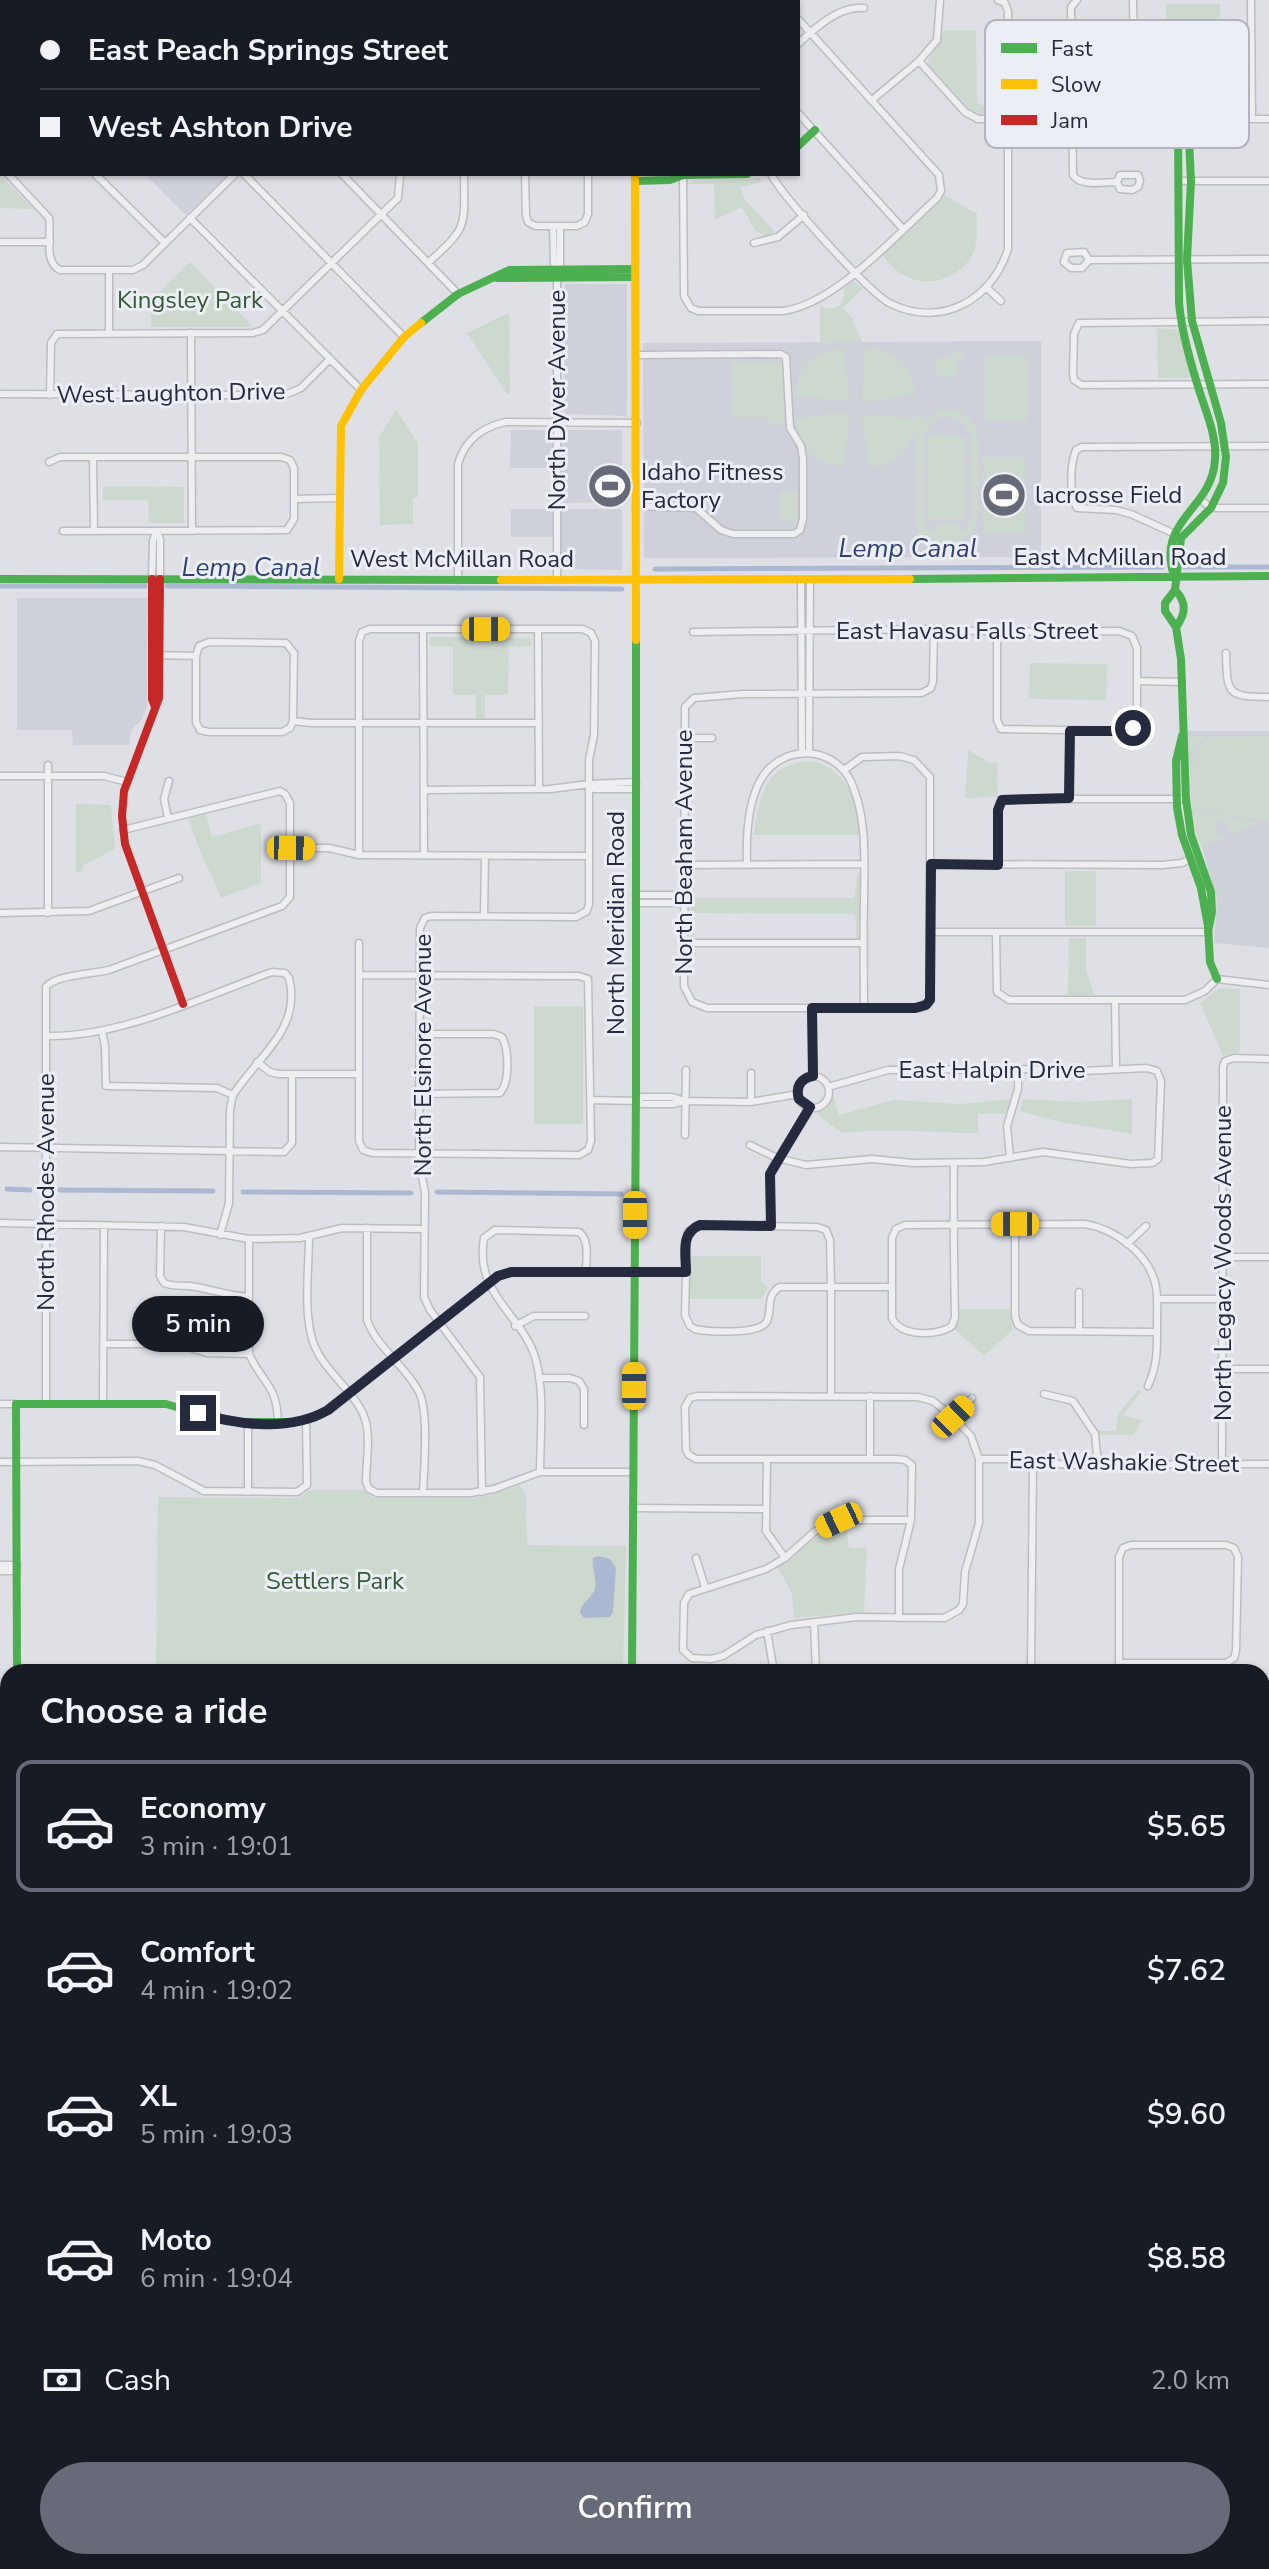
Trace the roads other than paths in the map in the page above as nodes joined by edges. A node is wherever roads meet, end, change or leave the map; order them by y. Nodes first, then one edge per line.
1 (940, 0) edge
2 (1133, 0) edge
3 (1251, 0) edge
4 (1076, 1) edge
5 (1001, 2) edge
6 (864, 8) dead end
7 (1008, 20) edge
8 (1071, 20) edge
9 (1133, 20) edge
10 (800, 21) edge
11 (811, 31) junction
12 (800, 42) edge
13 (919, 61) junction
14 (872, 100) junction
15 (800, 115) edge
16 (1249, 119) edge
17 (1252, 119) junction
18 (1269, 119) edge
19 (985, 120) edge
20 (815, 130) junction
21 (800, 144) edge
22 (1008, 148) edge
23 (1074, 148) edge
24 (1179, 148) edge
25 (1189, 148) edge
26 (10, 176) edge
27 (97, 176) edge
28 (233, 176) edge
29 (246, 176) edge
30 (344, 176) edge
31 (400, 176) edge
32 (464, 176) edge
33 (525, 176) edge
34 (588, 176) edge
35 (678, 176) edge
36 (682, 176) edge
37 (773, 176) edge
38 (635, 178) edge
39 (1180, 181) junction
40 (1191, 181) junction
41 (1269, 181) edge
42 (1117, 182) dead end
43 (382, 214) junction
44 (804, 215) junction
45 (190, 218) junction
46 (557, 226) junction
47 (903, 229) junction
48 (0, 242) edge
49 (50, 242) junction
50 (165, 243) junction
51 (754, 243) dead end
52 (1269, 259) edge
53 (1089, 260) dead end
54 (1176, 260) junction
55 (1187, 260) junction
56 (429, 262) junction
57 (331, 264) junction
58 (109, 270) junction
59 (855, 272) junction
60 (557, 273) junction
61 (635, 273) junction
62 (987, 288) junction
63 (458, 294) junction
64 (1001, 301) dead end
65 (283, 312) junction
66 (1192, 321) junction
67 (1269, 321) edge
68 (1182, 322) junction
69 (109, 332) junction
70 (191, 333) junction
71 (404, 337) junction
72 (637, 355) junction
73 (330, 359) junction
74 (1198, 384) junction
75 (1208, 384) junction
76 (1269, 384) edge
77 (361, 390) junction
78 (0, 394) edge
79 (50, 395) junction
80 (190, 395) junction
81 (557, 423) junction
82 (637, 423) junction
83 (1215, 446) junction
84 (1225, 446) junction
85 (1269, 446) edge
86 (93, 457) junction
87 (192, 457) junction
88 (49, 462) dead end
89 (339, 498) junction
90 (294, 499) junction
91 (1201, 500) junction
92 (636, 506) junction
93 (1211, 508) junction
94 (1269, 508) edge
95 (63, 531) dead end
96 (94, 531) junction
97 (157, 531) junction
98 (192, 531) junction
99 (1177, 536) junction
100 (1269, 576) edge
101 (1174, 577) junction
102 (0, 579) edge
103 (156, 579) junction
104 (339, 579) junction
105 (557, 579) junction
106 (635, 579) junction
107 (458, 580) junction
108 (806, 580) junction
109 (1175, 590) junction
110 (1176, 627) junction
111 (423, 629) junction
112 (538, 629) junction
113 (934, 629) junction
114 (806, 630) junction
115 (693, 632) dead end
116 (997, 632) junction
117 (1226, 653) dead end
118 (156, 655) junction
119 (196, 656) junction
120 (1137, 681) junction
121 (1182, 682) junction
122 (806, 694) junction
123 (1269, 697) edge
124 (293, 721) junction
125 (539, 723) junction
126 (358, 724) junction
127 (423, 724) junction
128 (1070, 731) junction
129 (684, 738) junction
130 (712, 738) dead end
131 (806, 752) junction
132 (48, 765) dead end
133 (844, 770) junction
134 (0, 776) edge
135 (48, 776) junction
136 (169, 781) dead end
137 (127, 782) junction
138 (589, 784) junction
139 (636, 785) junction
140 (539, 789) junction
141 (424, 790) junction
142 (1069, 798) junction
143 (1181, 799) junction
144 (168, 818) junction
145 (123, 830) junction
146 (291, 848) junction
147 (359, 855) junction
148 (424, 856) junction
149 (485, 856) junction
150 (589, 856) junction
151 (1194, 857) junction
152 (864, 864) junction
153 (931, 864) junction
154 (684, 865) junction
155 (747, 865) junction
156 (998, 865) junction
157 (179, 878) dead end
158 (142, 892) junction
159 (636, 899) junction
160 (685, 899) junction
161 (0, 913) edge
162 (48, 913) junction
163 (484, 916) junction
164 (932, 932) junction
165 (996, 932) junction
166 (1208, 932) junction
167 (359, 943) dead end
168 (684, 943) junction
169 (863, 943) junction
170 (163, 950) junction
171 (359, 975) junction
172 (420, 976) junction
173 (1217, 979) junction
174 (1269, 985) edge
175 (1115, 1001) junction
176 (183, 1004) junction
177 (812, 1008) junction
178 (864, 1008) junction
179 (102, 1032) junction
180 (420, 1034) junction
181 (46, 1036) junction
182 (1269, 1059) edge
183 (257, 1062) junction
184 (1116, 1068) junction
185 (1018, 1069) junction
186 (686, 1070) dead end
187 (751, 1073) dead end
188 (292, 1074) junction
189 (359, 1074) junction
190 (813, 1076) junction
191 (828, 1087) junction
192 (419, 1094) junction
193 (798, 1094) junction
194 (233, 1095) junction
195 (590, 1100) junction
196 (637, 1101) junction
197 (685, 1101) junction
198 (751, 1102) junction
199 (810, 1107) junction
200 (685, 1135) dead end
201 (750, 1145) dead end
202 (0, 1147) edge
203 (45, 1147) junction
204 (229, 1152) junction
205 (419, 1153) junction
206 (777, 1158) junction
207 (1010, 1158) junction
208 (954, 1163) junction
209 (0, 1223) edge
210 (1015, 1224) junction
211 (46, 1225) junction
212 (954, 1225) junction
213 (104, 1226) junction
214 (161, 1226) junction
215 (771, 1226) junction
216 (1146, 1226) dead end
217 (367, 1228) junction
218 (424, 1229) junction
219 (220, 1235) junction
220 (309, 1236) junction
221 (249, 1239) junction
222 (1127, 1244) junction
223 (1223, 1257) junction
224 (1269, 1257) edge
225 (586, 1271) junction
226 (635, 1272) junction
227 (686, 1272) junction
228 (488, 1282) junction
229 (892, 1287) junction
230 (831, 1288) junction
231 (1079, 1292) dead end
232 (249, 1297) junction
233 (1157, 1299) junction
234 (1223, 1299) junction
235 (585, 1316) dead end
236 (438, 1321) junction
237 (515, 1326) junction
238 (1079, 1331) junction
239 (1157, 1332) junction
240 (104, 1344) junction
241 (249, 1354) junction
242 (393, 1358) junction
243 (1224, 1369) junction
244 (1269, 1369) edge
245 (539, 1378) junction
246 (1148, 1386) dead end
247 (348, 1394) junction
248 (1044, 1394) dead end
249 (831, 1396) junction
250 (870, 1396) junction
251 (972, 1398) dead end
252 (46, 1403) junction
253 (103, 1403) junction
254 (0, 1404) edge
255 (16, 1404) junction
256 (953, 1417) junction
257 (306, 1420) junction
258 (248, 1422) junction
259 (278, 1423) junction
260 (584, 1425) dead end
261 (767, 1459) junction
262 (870, 1459) junction
263 (979, 1459) junction
264 (1033, 1460) junction
265 (17, 1461) junction
266 (0, 1462) edge
267 (1269, 1464) edge
268 (1098, 1465) junction
269 (1222, 1465) junction
270 (540, 1472) junction
271 (633, 1472) junction
272 (248, 1492) junction
273 (482, 1492) junction
274 (423, 1493) junction
275 (633, 1508) junction
276 (766, 1509) junction
277 (911, 1520) junction
278 (696, 1558) dead end
279 (785, 1558) junction
280 (0, 1568) edge
281 (17, 1568) junction
282 (705, 1587) junction
283 (899, 1618) junction
284 (814, 1622) junction
285 (767, 1631) junction
286 (1119, 1663) joint
287 (17, 1664) edge
288 (632, 1664) edge
289 (773, 1664) edge
290 (816, 1664) edge
291 (1031, 1664) edge
292 (0, 2310) edge
293 (0, 2320) edge
294 (0, 2334) edge

1 - 13 street
2 - 9 street
3 - 17 street
4 - 8 street
5 - 7 street
6 - 11 street
10 - 11 street
11 - 12 street
11 - 14 street
13 - 14 street
13 - 19 street
14 - 47 street
15 - 20 street
16 - 17 street
17 - 18 street
20 - 21 street
20 - 47 street
22 - 62 street
23 - 42 street
24 - 39 street
25 - 40 street
26 - 49 street
27 - 50 street
28 - 45 street
29 - 57 street
30 - 43 street
31 - 43 street
32 - 56 street
33 - 46 street
34 - 46 street
35 - 38 street
36 - 59 street
37 - 44 street
38 - 61 street, North Meridian Road
39 - 40 street
39 - 54 street
40 - 41 street
40 - 55 street
43 - 56 street
43 - 57 street
44 - 51 street
44 - 59 street
45 - 50 street
45 - 65 street
46 - 60 street, North Dyver Avenue
47 - 59 street
48 - 49 street
49 - 58 street
50 - 58 street
52 - 55 street
53 - 54 street
54 - 55 street
54 - 68 street
55 - 66 street
56 - 63 street
57 - 65 street
57 - 71 street
58 - 69 street
59 - 62 street
60 - 61 street
60 - 63 street
60 - 81 street, North Dyver Avenue
61 - 72 street, North Meridian Road
62 - 64 street
63 - 71 street
65 - 70 street
65 - 73 street
66 - 67 street
66 - 68 street
66 - 75 street
68 - 74 street
68 - 74 street
69 - 70 street
69 - 79 street
70 - 80 street
71 - 77 street
72 - 82 street, North Meridian Road
72 - 92 street
73 - 77 street
73 - 80 street, West Laughton Drive
74 - 75 street
74 - 83 street
75 - 76 street
75 - 84 street
77 - 89 street
78 - 79 street, West Laughton Drive
79 - 80 street, West Laughton Drive
80 - 87 street
81 - 82 street
81 - 105 street, North Dyver Avenue
81 - 107 street
82 - 92 street, North Meridian Road
83 - 84 street
83 - 91 street
83 - 99 street
84 - 85 street
84 - 93 street
86 - 87 street
86 - 88 street
86 - 96 street
87 - 90 street
87 - 98 street
89 - 90 street
89 - 104 street
90 - 98 street
91 - 93 street
91 - 99 street
92 - 106 street, North Meridian Road
93 - 94 street
93 - 99 street
95 - 96 street
96 - 97 street
97 - 98 street
97 - 103 street
99 - 101 street
100 - 101 street, East McMillan Road
101 - 108 street, East McMillan Road
101 - 109 street
102 - 103 street, West McMillan Road
103 - 104 street, West McMillan Road
103 - 118 street
104 - 107 street, West McMillan Road
105 - 106 street, West McMillan Road
105 - 107 street, West McMillan Road
106 - 108 street, East McMillan Road
106 - 139 street, North Meridian Road
108 - 114 street
109 - 110 street
109 - 110 street
110 - 121 street
111 - 112 street
111 - 126 street
111 - 127 street
112 - 125 street
112 - 138 street
113 - 114 street, East Havasu Falls Street
113 - 116 street, East Havasu Falls Street
113 - 122 street
114 - 115 street, East Havasu Falls Street
114 - 122 street
116 - 120 street, East Havasu Falls Street
116 - 128 street
117 - 123 street
118 - 119 street
118 - 137 street
119 - 124 street
119 - 124 street
120 - 121 street
120 - 128 street
121 - 143 street
122 - 129 street, North Beaham Avenue
122 - 131 street
124 - 126 street
125 - 127 street
125 - 140 street
126 - 127 street
126 - 147 street
127 - 141 street
128 - 142 street
129 - 130 street
129 - 154 street, North Beaham Avenue
131 - 133 street
131 - 155 street
132 - 135 street
133 - 152 street
133 - 153 street
134 - 135 street
135 - 137 street
135 - 162 street
136 - 144 street
137 - 145 street
138 - 139 street
138 - 140 street
138 - 150 street
139 - 159 street, North Meridian Road
140 - 141 street
141 - 148 street
142 - 143 street
142 - 156 street
143 - 151 street
144 - 145 street
144 - 146 street
145 - 158 street
146 - 147 street
146 - 170 street
147 - 148 street
148 - 149 street
149 - 150 street
149 - 163 street
150 - 163 street
151 - 156 street
151 - 166 street
152 - 155 street
152 - 169 street
153 - 156 street
153 - 164 street
154 - 155 street
154 - 160 street, North Beaham Avenue
157 - 158 street
158 - 162 street
158 - 170 street
159 - 160 street
159 - 196 street, North Meridian Road
160 - 168 street, North Beaham Avenue
161 - 162 street
163 - 172 street, North Elsinore Avenue
164 - 165 street
164 - 178 street
165 - 166 street
165 - 175 street
166 - 173 street
167 - 171 street
168 - 169 street
168 - 177 street, North Beaham Avenue
169 - 178 street
170 - 176 street
170 - 181 street, North Rhodes Avenue
171 - 172 street
171 - 189 street
172 - 180 street, North Elsinore Avenue
172 - 195 street
173 - 174 street
173 - 175 street
175 - 184 street
176 - 179 street
176 - 183 street
177 - 178 street
177 - 190 street
179 - 181 street
179 - 194 street
180 - 192 street, North Elsinore Avenue
180 - 192 street
181 - 203 street, North Rhodes Avenue
182 - 223 street, North Legacy Woods Avenue
183 - 188 street
183 - 194 street
184 - 185 street, East Halpin Drive
184 - 207 street, East Halpin Drive
185 - 191 street, East Halpin Drive
185 - 207 street
186 - 197 street
187 - 198 street
188 - 189 street
188 - 204 street
189 - 205 street
190 - 191 street
190 - 193 street
191 - 199 street
192 - 205 street, North Elsinore Avenue
193 - 198 street
193 - 199 street
194 - 204 street
195 - 196 street
195 - 205 street
196 - 197 street
196 - 226 street, North Meridian Road
197 - 198 street
197 - 200 street
199 - 206 street
201 - 206 street
202 - 203 street
203 - 204 street
203 - 211 street, North Rhodes Avenue
204 - 219 street
205 - 218 street, North Elsinore Avenue
206 - 208 street
206 - 215 street
207 - 208 street
208 - 212 street
209 - 211 street
210 - 212 street
210 - 222 street
210 - 238 street
211 - 213 street
211 - 252 street, North Rhodes Avenue
212 - 229 street
212 - 229 street
213 - 214 street
213 - 240 street
214 - 219 street
214 - 232 street
215 - 227 street
215 - 230 street
216 - 222 street
217 - 218 street
217 - 220 street
217 - 242 street
218 - 236 street, North Elsinore Avenue
219 - 221 street
220 - 221 street
220 - 247 street
221 - 232 street
222 - 233 street
223 - 224 street
223 - 234 street, North Legacy Woods Avenue
225 - 226 street
225 - 228 street
225 - 228 street
226 - 227 street
226 - 271 street, North Meridian Road
227 - 230 street
228 - 236 street
228 - 237 street
229 - 230 street
230 - 249 street
231 - 238 street
232 - 241 street
233 - 234 street
233 - 239 street
234 - 243 street, North Legacy Woods Avenue
235 - 237 street
236 - 242 street
236 - 273 street, North Elsinore Avenue
237 - 245 street
238 - 239 street
239 - 246 street
240 - 241 street
240 - 253 street
241 - 259 street
242 - 247 street
242 - 274 street
243 - 244 street
243 - 269 street, North Legacy Woods Avenue
245 - 260 street
245 - 270 street
247 - 257 street
247 - 274 street
248 - 268 street
249 - 250 street
249 - 261 street
250 - 256 street
250 - 262 street
251 - 256 street
252 - 253 street
252 - 255 street
253 - 258 street
254 - 255 street
255 - 265 street
256 - 263 street
257 - 259 street
257 - 272 street
258 - 259 street
258 - 272 street
261 - 262 street
261 - 276 street
262 - 277 street
263 - 264 street, East Washakie Street
263 - 283 street
264 - 268 street, East Washakie Street
264 - 291 street
265 - 266 street
265 - 272 street
265 - 281 street
267 - 269 street, East Washakie Street
268 - 269 street, East Washakie Street
270 - 271 street
270 - 273 street
271 - 275 street, North Meridian Road
273 - 274 street
275 - 276 street
275 - 288 street, North Meridian Road
276 - 279 street
277 - 279 street
277 - 283 street
278 - 282 street
279 - 282 street
280 - 281 street
281 - 287 street
282 - 285 street
283 - 284 street
284 - 285 street
284 - 290 street
285 - 289 street
286 - 286 street
292 - 293 street
293 - 294 street

